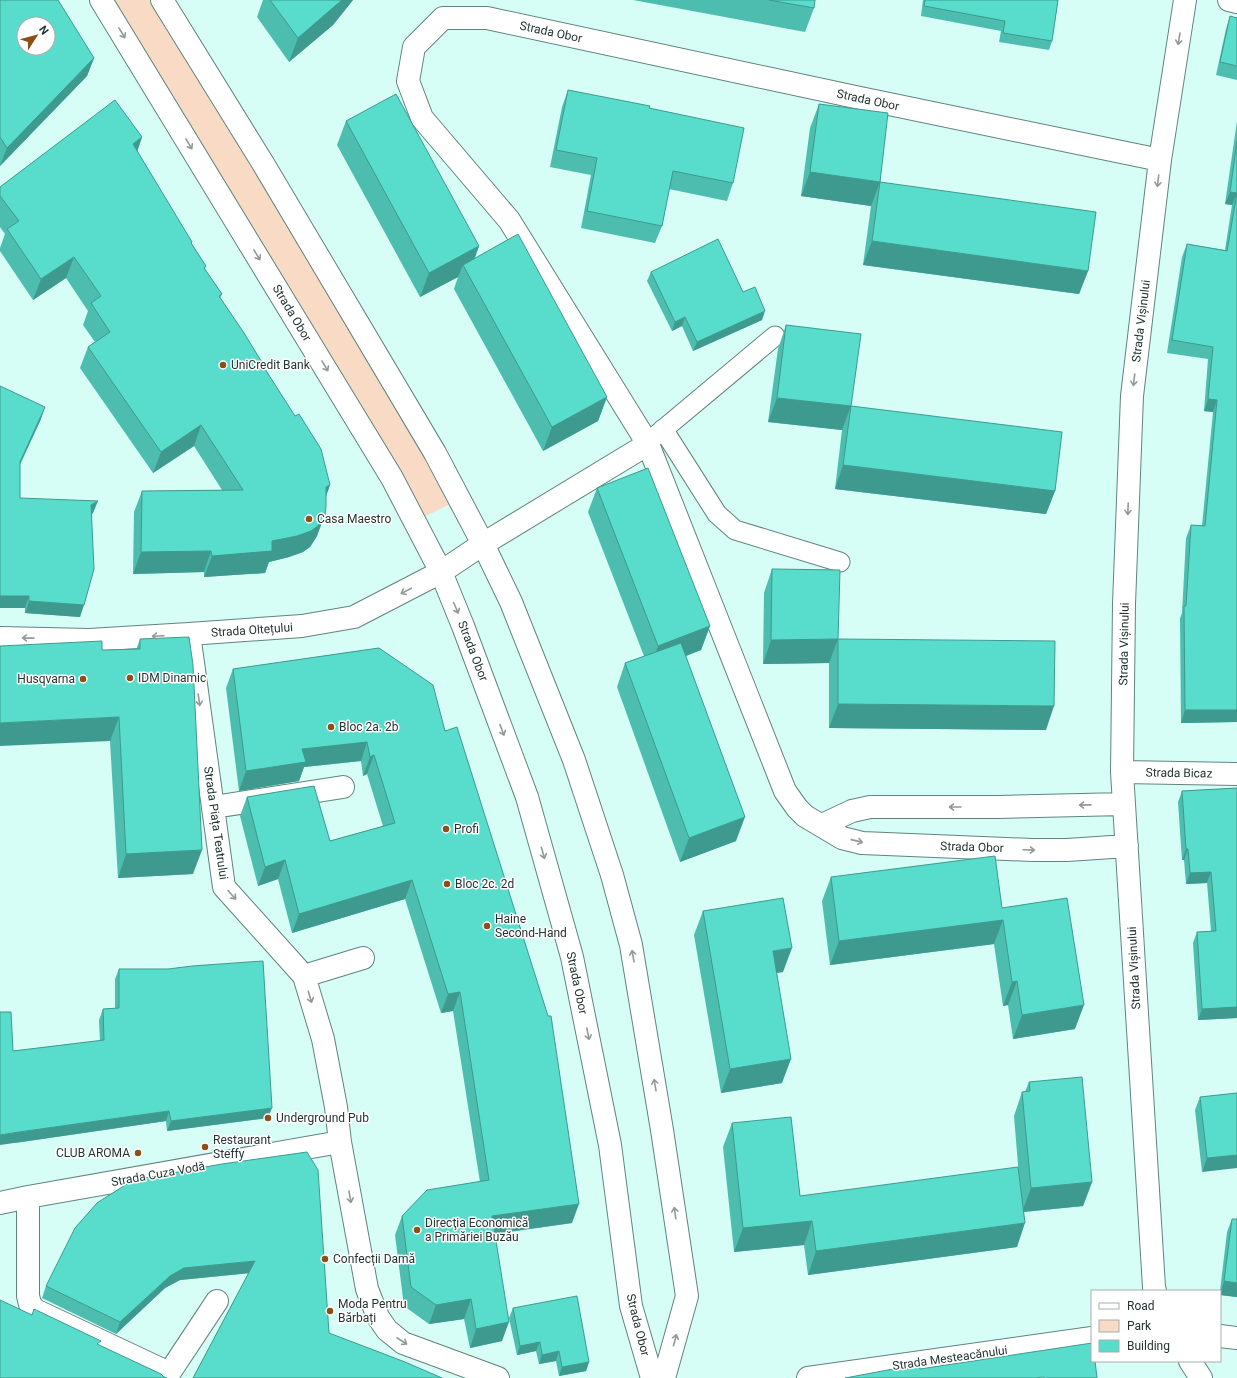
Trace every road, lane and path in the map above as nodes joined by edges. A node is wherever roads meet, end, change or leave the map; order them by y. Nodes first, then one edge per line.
1 (101, 0) edge
2 (1185, 0) edge
3 (1228, 0) edge
4 (168, 2) edge
5 (1237, 2) edge
6 (1160, 160) junction
7 (775, 336) dead end
8 (655, 437) junction
9 (483, 544) junction
10 (840, 562) dead end
11 (441, 572) junction
12 (189, 634) junction
13 (0, 638) edge
14 (1122, 772) junction
15 (1237, 774) edge
16 (343, 787) dead end
17 (1124, 804) junction
18 (214, 807) junction
19 (822, 825) junction
20 (1127, 846) junction
21 (363, 958) dead end
22 (304, 976) junction
23 (340, 1142) junction
24 (28, 1197) junction
25 (0, 1203) edge
26 (1155, 1290) edge
27 (217, 1301) dead end
28 (1221, 1336) edge
29 (1091, 1338) edge
30 (1237, 1338) edge
31 (1191, 1362) edge
32 (168, 1375) edge
33 (498, 1378) edge
34 (652, 1378) edge
35 (664, 1378) edge
36 (808, 1378) edge
37 (1201, 1378) edge

1 -> 11 street, Strada Obor
2 -> 6 street, Strada Vișinului
3 - 5 street
4 - 9 street, Strada Obor
6 - 8 street, Strada Obor
6 -> 14 street, Strada Vișinului
7 - 8 lane
8 - 9 street
8 - 10 lane
8 - 19 street, Strada Obor
9 - 11 street, Strada Oltețului
35 -> 9 street, Strada Obor
11 -> 12 street, Strada Oltețului
11 -> 34 street, Strada Obor
12 -> 13 street, Strada Oltețului
12 -> 18 street, Strada Piața Teatrului
14 - 15 street, Strada Bicaz
14 - 17 street, Strada Vișinului
16 - 18 street
17 -> 19 street
17 - 20 street, Strada Vișinului
18 -> 22 street, Strada Piața Teatrului
19 -> 20 street, Strada Obor
20 - 26 street, Strada Vișinului
21 - 22 street
22 -> 23 street, Strada Piața Teatrului
23 - 24 street, Strada Cuza Vodă
23 -> 33 street, Strada Piața Teatrului
24 - 25 street, Strada Cuza Vodă
24 - 32 street
27 - 32 street
28 - 30 street
29 - 36 street, Strada Mesteacănului
31 - 37 street

